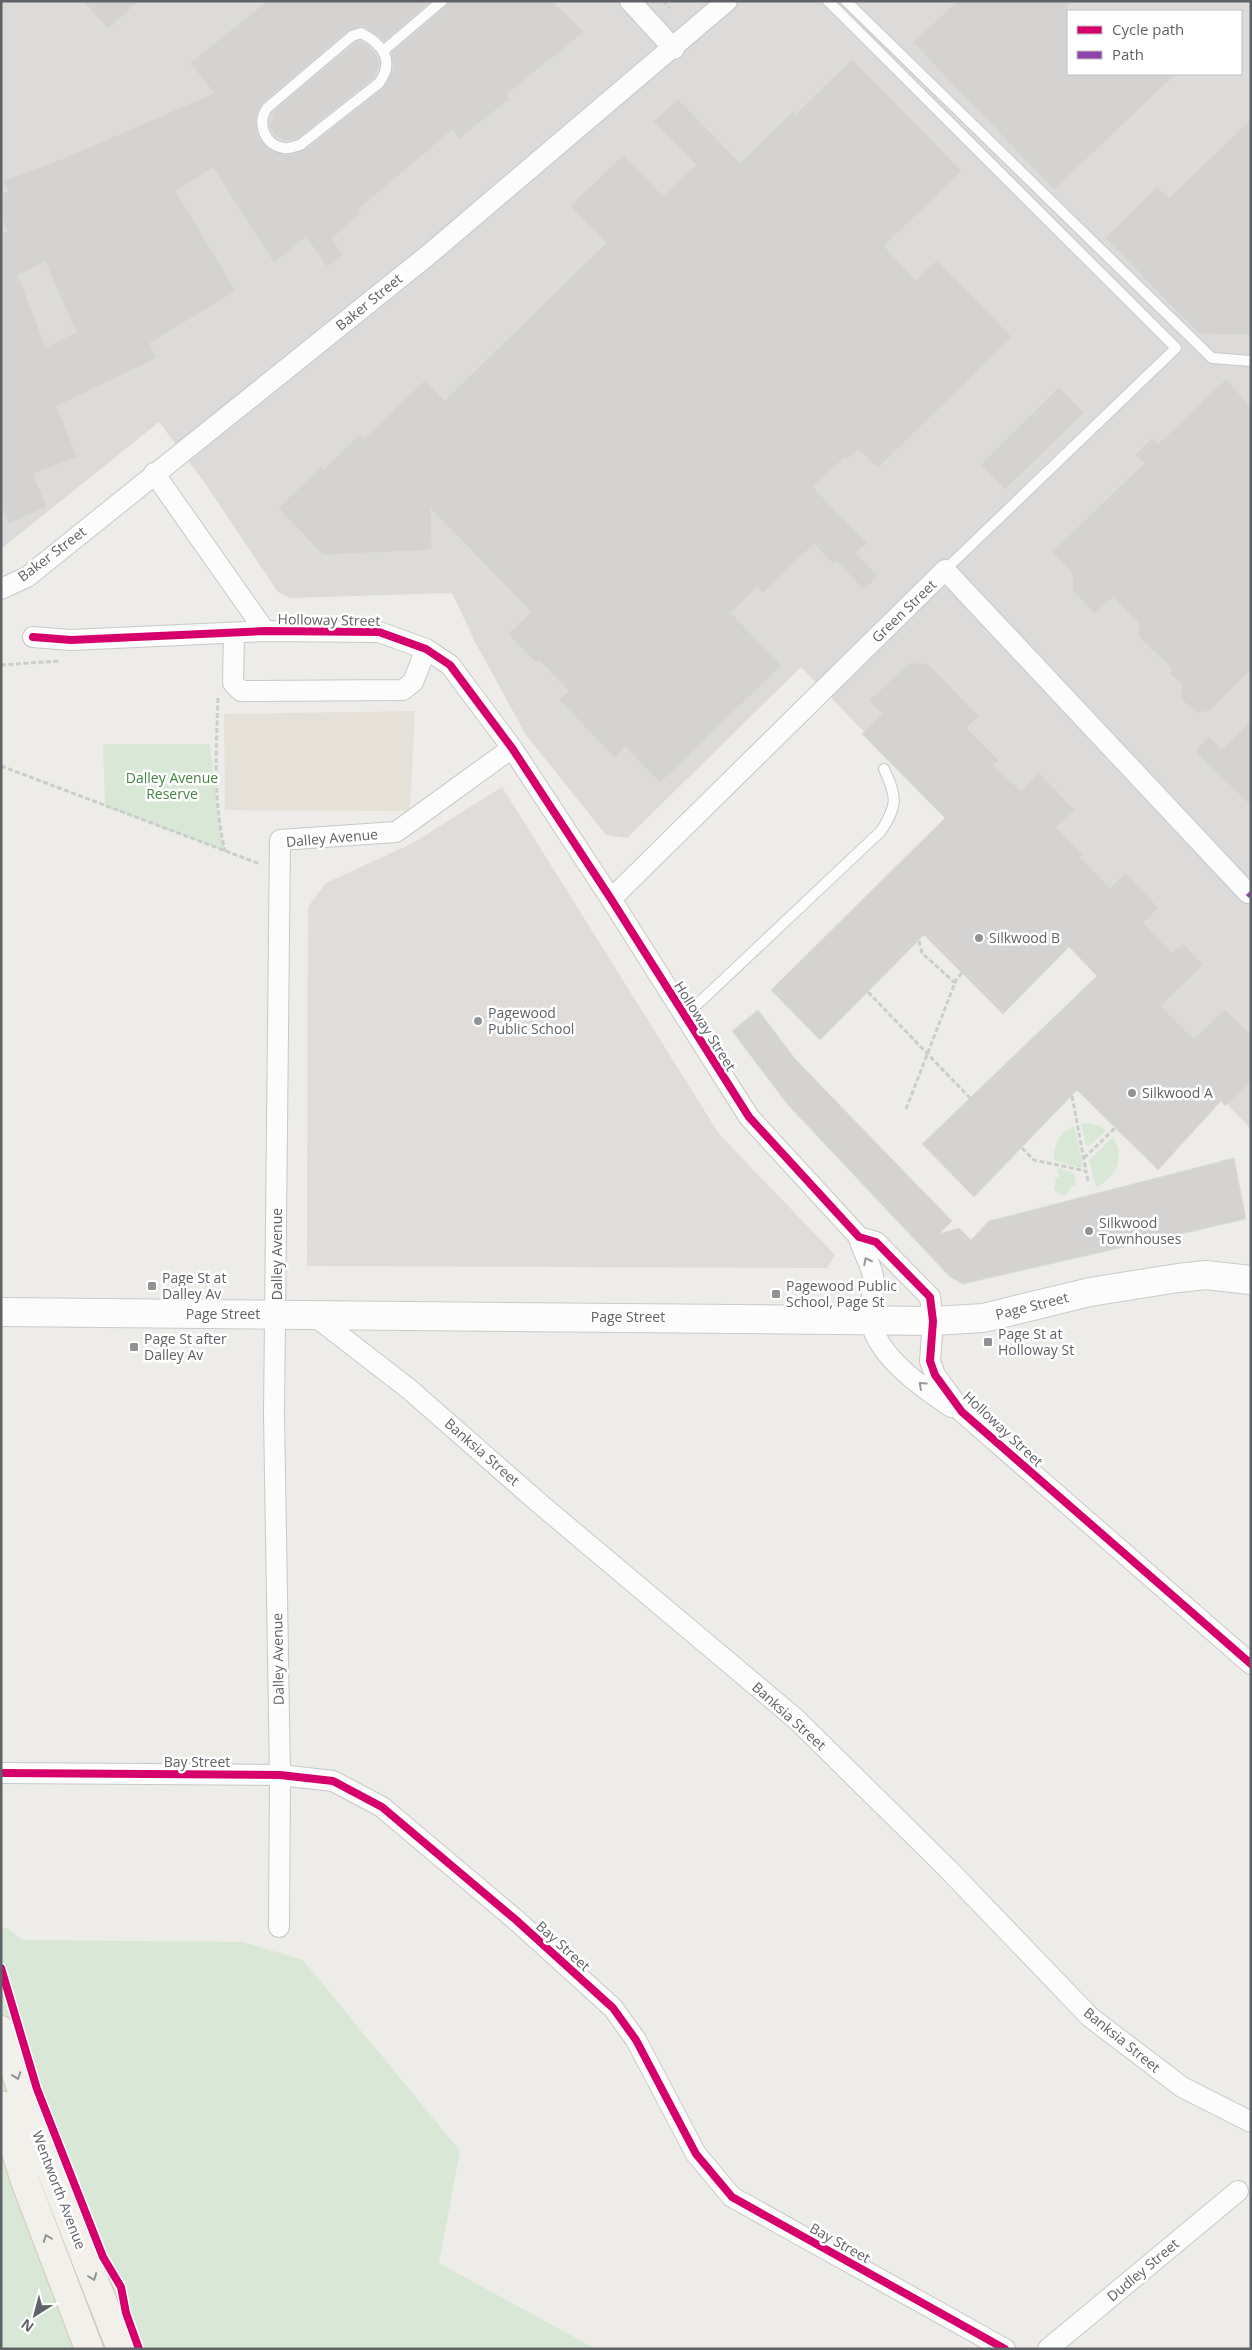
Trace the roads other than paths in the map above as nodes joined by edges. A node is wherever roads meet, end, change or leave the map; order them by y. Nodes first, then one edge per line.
1 (442, 1) edge
2 (630, 1) edge
3 (727, 1) edge
4 (828, 1) edge
5 (846, 1) edge
6 (674, 48) junction
7 (383, 51) junction
8 (1251, 361) edge
9 (154, 473) junction
10 (945, 570) junction
11 (1, 589) edge
12 (265, 631) junction
13 (234, 632) junction
14 (33, 637) dead end
15 (426, 649) junction
16 (512, 748) junction
17 (884, 769) dead end
18 (1248, 893) dead end
19 (611, 899) junction
20 (684, 1017) junction
21 (859, 1236) junction
22 (1251, 1280) edge
23 (1, 1312) edge
24 (276, 1315) junction
25 (316, 1317) junction
26 (871, 1321) junction
27 (933, 1321) junction
28 (962, 1412) junction
29 (1251, 1664) edge
30 (1, 1773) edge
31 (280, 1775) junction
32 (279, 1926) dead end
33 (1, 2030) edge
34 (1, 2105) edge
35 (1251, 2122) edge
36 (1238, 2191) dead end
37 (89, 2349) edge
38 (121, 2349) edge
39 (1005, 2349) edge
40 (1048, 2349) edge

1 - 7 lane
2 - 6 street
3 - 6 street, Baker Street
4 - 10 lane
5 - 8 lane
6 - 9 street, Baker Street
7 - 7 lane
9 - 11 street, Baker Street
9 - 12 street, Holloway Street
10 - 18 street, Green Street
10 - 19 street, Green Street
12 - 13 street, Holloway Street
12 - 15 street, Holloway Street
13 - 14 street, Holloway Street
13 - 15 street
15 - 16 street, Holloway Street
16 - 19 street, Holloway Street
16 - 24 street, Dalley Avenue
17 - 20 lane
19 - 20 street, Holloway Street
20 - 21 street, Holloway Street
26 -> 21 street, Holloway Street
21 - 27 street, Holloway Street
22 - 27 main road, Page Street
23 - 24 main road, Page Street
24 - 25 main road, Page Street
24 - 31 street, Dalley Avenue
25 - 26 main road, Page Street
25 - 35 street, Banksia Street
26 - 27 main road, Page Street
28 -> 26 street, Holloway Street
27 - 28 street, Holloway Street
28 - 29 street, Holloway Street
30 - 31 street, Bay Street
31 - 32 street, Dalley Avenue
31 - 39 street, Bay Street
33 -> 38 main road, Wentworth Avenue
37 -> 34 main road, Wentworth Avenue
36 - 40 street, Dudley Street

